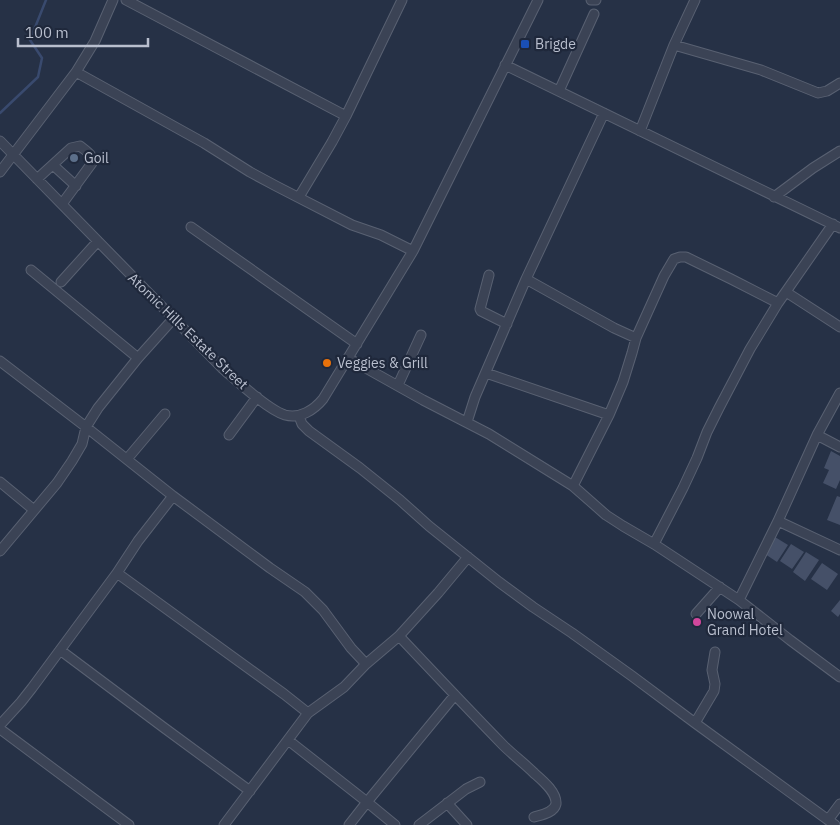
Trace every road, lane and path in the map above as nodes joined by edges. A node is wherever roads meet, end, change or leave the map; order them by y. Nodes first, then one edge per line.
1 (113, 0) edge
2 (126, 0) edge
3 (402, 0) edge
4 (538, 0) edge
5 (591, 0) edge
6 (596, 0) edge
7 (695, 0) edge
8 (594, 14) dead end
9 (674, 45) junction
10 (505, 65) junction
11 (76, 72) junction
12 (840, 83) edge
13 (559, 91) junction
14 (604, 113) junction
15 (346, 116) junction
16 (640, 131) junction
17 (0, 141) edge
18 (840, 150) edge
19 (13, 154) junction
20 (53, 165) junction
21 (0, 172) edge
22 (37, 179) junction
23 (76, 186) junction
24 (774, 196) junction
25 (299, 197) junction
26 (62, 204) junction
27 (836, 226) edge
28 (191, 227) dead end
29 (98, 241) junction
30 (412, 252) junction
31 (31, 270) dead end
32 (489, 275) dead end
33 (526, 279) junction
34 (61, 282) dead end
35 (786, 292) junction
36 (778, 303) junction
37 (173, 319) junction
38 (507, 324) junction
39 (840, 327) edge
40 (421, 335) dead end
41 (636, 338) junction
42 (357, 344) junction
43 (138, 358) junction
44 (348, 358) junction
45 (0, 361) edge
46 (486, 373) junction
47 (398, 385) junction
48 (840, 393) edge
49 (257, 397) junction
50 (165, 414) dead end
51 (609, 415) junction
52 (299, 416) junction
53 (467, 422) junction
54 (86, 427) junction
55 (229, 435) dead end
56 (817, 435) junction
57 (840, 447) edge
58 (127, 459) junction
59 (0, 482) edge
60 (573, 486) junction
61 (173, 496) junction
62 (34, 510) junction
63 (778, 521) junction
64 (654, 544) junction
65 (840, 550) edge
66 (0, 551) edge
67 (468, 557) junction
68 (117, 574) junction
69 (720, 587) junction
70 (739, 600) junction
71 (696, 614) dead end
72 (398, 636) junction
73 (60, 650) junction
74 (714, 652) dead end
75 (366, 664) junction
76 (840, 677) edge
77 (455, 695) junction
78 (308, 713) junction
79 (695, 723) junction
80 (0, 725) edge
81 (0, 729) edge
82 (288, 740) junction
83 (480, 782) dead end
84 (250, 790) junction
85 (367, 802) junction
86 (447, 803) junction
87 (840, 804) edge
88 (534, 817) dead end
89 (831, 822) edge
90 (129, 825) edge
91 (224, 825) edge
92 (349, 825) edge
93 (395, 825) edge
94 (419, 825) edge
95 (467, 825) edge

1 - 11 street
2 - 15 street
3 - 15 street
4 - 10 street
5 - 6 street
7 - 9 street
8 - 13 street
9 - 12 street
9 - 16 street
10 - 13 street
10 - 30 street
11 - 19 street
11 - 25 street
13 - 14 street
14 - 16 street
14 - 33 street
15 - 25 street
16 - 24 street
17 - 19 street, Atomic Hills Estate Street
18 - 24 street
19 - 21 street
19 - 22 street, Atomic Hills Estate Street
20 - 22 street
20 - 23 street
20 - 23 street
22 - 26 street, Atomic Hills Estate Street
23 - 26 street
24 - 27 street
25 - 30 street
26 - 29 street, Atomic Hills Estate Street
27 - 35 street
28 - 42 street
29 - 34 street
29 - 37 street, Atomic Hills Estate Street
30 - 42 street
31 - 43 street
32 - 38 street
33 - 38 street
33 - 41 street
35 - 36 street
35 - 39 street
36 - 41 street
36 - 64 street
37 - 43 street
37 - 49 street, Atomic Hills Estate Street
38 - 46 street
40 - 47 street
41 - 51 street
42 - 44 street
43 - 54 street
44 - 47 street
44 - 52 street
45 - 54 street
46 - 51 street
46 - 53 street
47 - 53 street
48 - 56 street
49 - 52 street, Atomic Hills Estate Street
49 - 55 street
50 - 58 street
51 - 60 street
52 - 67 street
53 - 60 street
54 - 58 street
54 - 62 street
56 - 57 street
56 - 63 street
58 - 61 street
59 - 62 street
60 - 64 street
61 - 68 street
61 - 75 street
62 - 66 street
63 - 65 street
63 - 70 street
64 - 69 street
67 - 72 street
67 - 79 street
68 - 73 street
68 - 78 street
69 - 70 street
69 - 71 street
70 - 76 street
72 - 75 street
72 - 77 street
73 - 80 street
73 - 84 street
74 - 79 street
75 - 78 street
77 - 85 street
77 - 88 street
78 - 82 street
79 - 89 street
81 - 90 street
82 - 84 street
82 - 85 street
83 - 86 street
84 - 91 street
85 - 92 street
85 - 93 street
86 - 94 street
86 - 95 street
87 - 89 street

